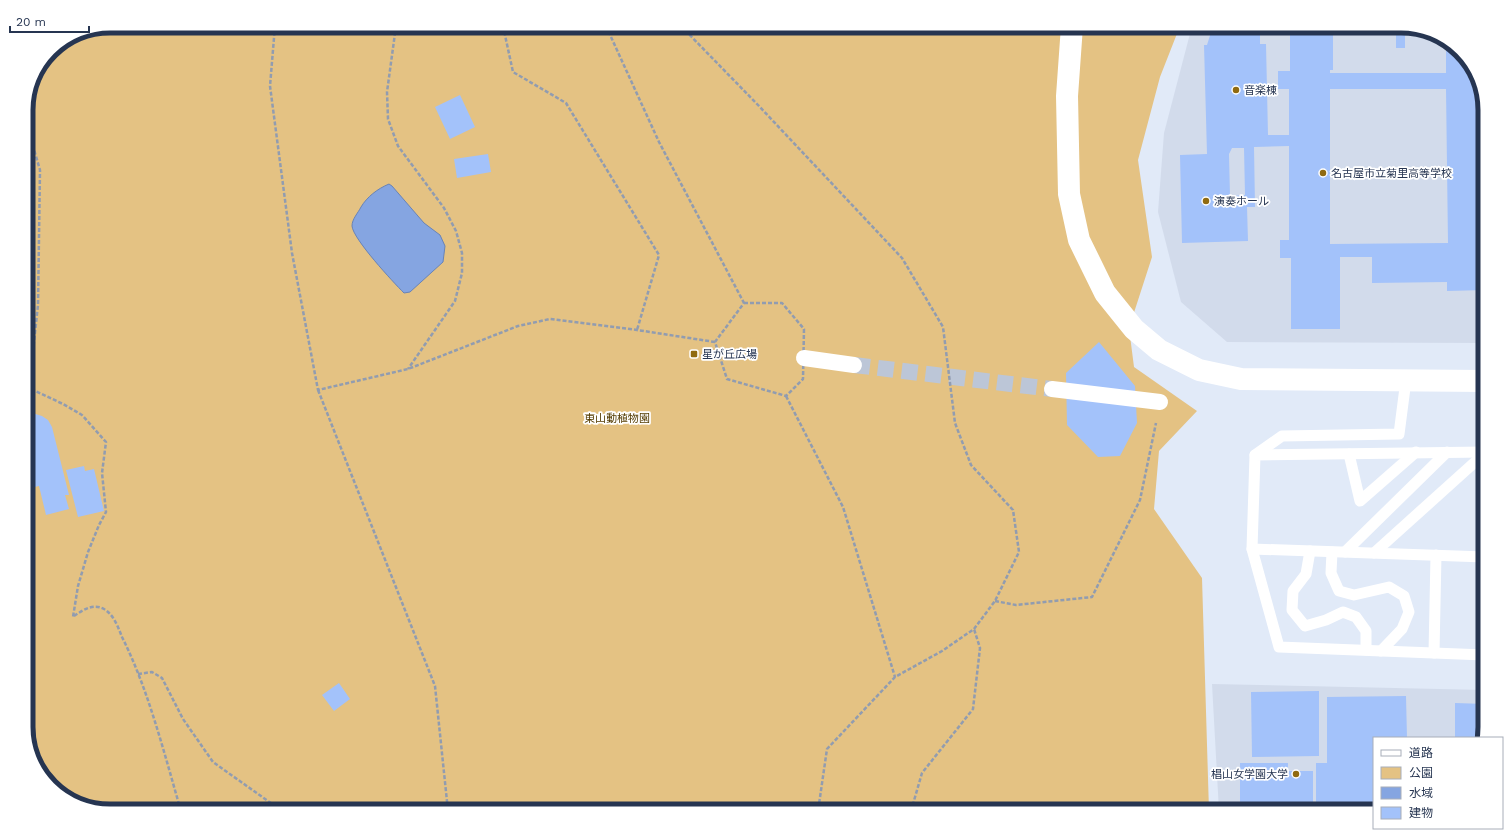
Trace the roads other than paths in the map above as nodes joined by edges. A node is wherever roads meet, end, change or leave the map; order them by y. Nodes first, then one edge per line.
1 (1072, 33) edge
2 (804, 358) road end
3 (854, 365) tunnel mouth
4 (1406, 380) junction
5 (1478, 381) edge
6 (1052, 390) tunnel mouth
7 (1160, 402) road end
8 (1416, 452) junction
9 (1447, 452) junction
10 (1478, 452) edge
11 (1349, 454) junction
12 (1255, 455) junction
13 (1478, 458) edge
14 (1252, 549) junction
15 (1310, 551) junction
16 (1332, 552) junction
17 (1345, 552) junction
18 (1374, 553) junction
19 (1436, 556) junction
20 (1478, 558) edge
21 (1366, 650) junction
22 (1381, 651) junction
23 (1434, 653) junction
24 (1478, 655) edge

1 - 4 street
2 - 3 street
4 - 5 street
4 - 12 lane
6 - 7 street
8 - 9 lane
8 - 11 lane
8 - 11 lane
9 - 10 lane
9 - 17 lane
11 - 12 lane
12 - 14 lane
13 - 18 lane
14 - 15 lane
14 - 21 lane
15 - 16 lane
15 - 21 lane
16 - 17 lane
16 - 22 lane
17 - 18 lane
18 - 19 lane
19 - 20 lane
19 - 23 lane
21 - 22 lane
22 - 23 lane
23 - 24 lane

